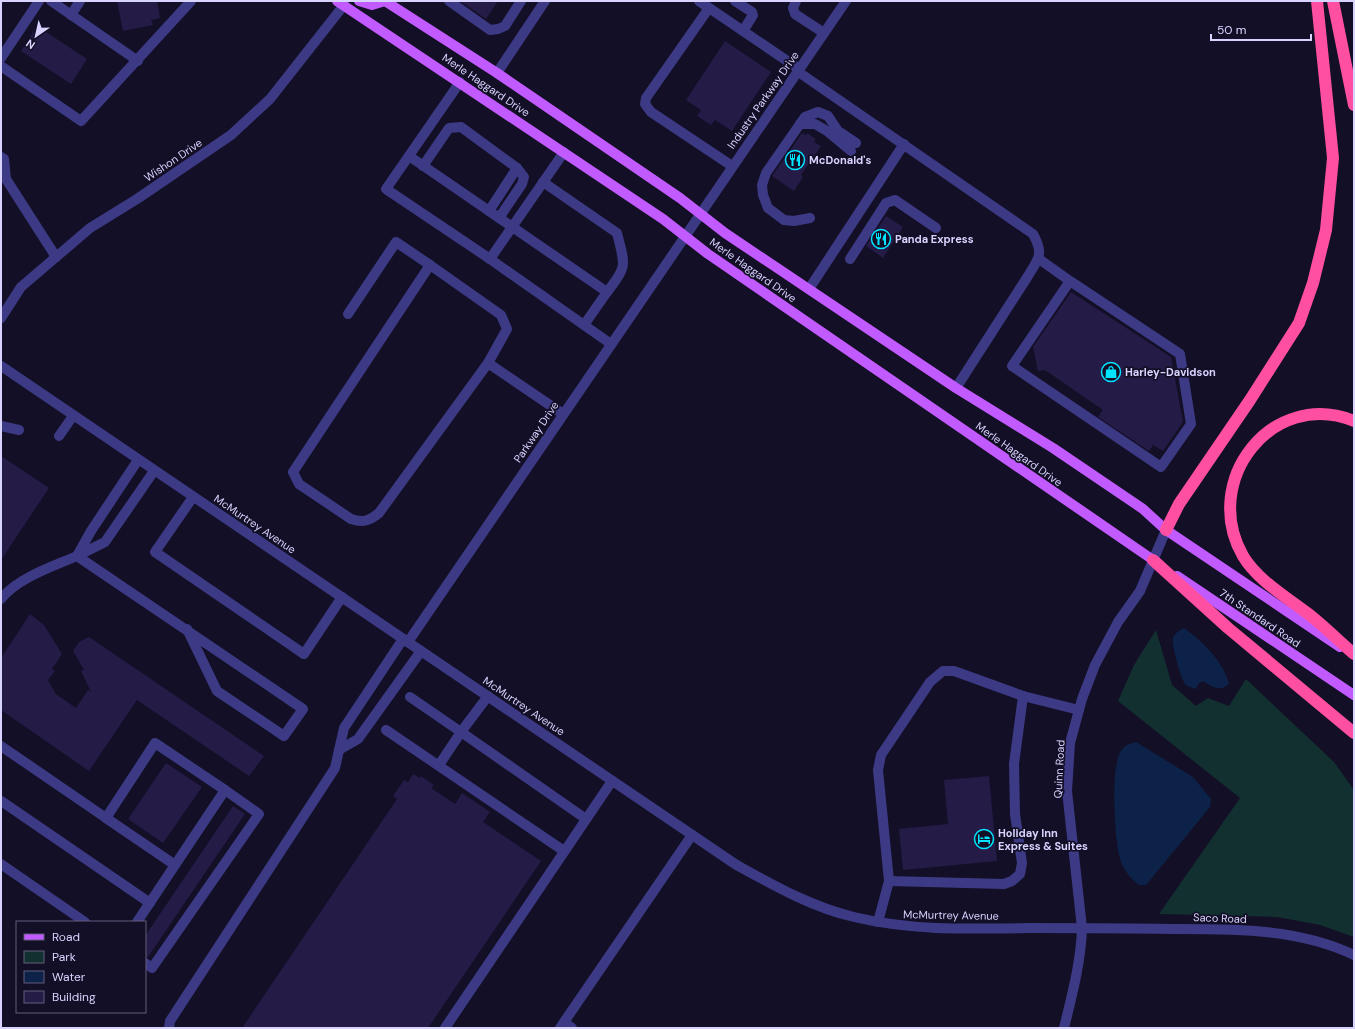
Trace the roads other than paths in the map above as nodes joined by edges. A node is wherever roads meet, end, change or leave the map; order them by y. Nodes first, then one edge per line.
1 (39, 1) edge
2 (51, 1) edge
3 (80, 1) edge
4 (191, 1) edge
5 (359, 1) edge
6 (385, 1) edge
7 (450, 1) edge
8 (521, 1) edge
9 (699, 1) edge
10 (735, 1) edge
11 (796, 1) edge
12 (846, 1) edge
13 (1317, 1) edge
14 (1333, 1) edge
15 (542, 2) edge
16 (340, 3) edge
17 (709, 8) junction
18 (71, 15) junction
19 (743, 31) junction
20 (824, 33) junction
21 (1, 58) edge
22 (138, 61) junction
23 (1, 66) edge
24 (798, 70) junction
25 (497, 73) junction
26 (460, 82) junction
27 (1354, 106) edge
28 (904, 144) junction
29 (853, 147) dead end
30 (564, 152) junction
31 (409, 156) junction
32 (1, 157) edge
33 (423, 166) junction
34 (732, 166) junction
35 (517, 168) junction
36 (543, 182) junction
37 (489, 211) junction
38 (700, 212) junction
39 (499, 218) junction
40 (810, 218) dead end
41 (513, 227) junction
42 (936, 228) dead end
43 (684, 236) junction
44 (56, 257) junction
45 (490, 259) junction
46 (1039, 259) junction
47 (850, 260) dead end
48 (430, 265) junction
49 (1070, 281) junction
50 (809, 289) junction
51 (607, 292) junction
52 (348, 314) dead end
53 (1, 318) edge
54 (584, 325) junction
55 (611, 344) junction
56 (488, 363) junction
57 (1, 366) edge
58 (956, 388) junction
59 (564, 414) junction
60 (73, 416) junction
61 (1354, 421) edge
62 (1, 426) edge
63 (19, 430) dead end
64 (59, 436) dead end
65 (138, 460) junction
66 (154, 471) junction
67 (193, 497) junction
68 (1166, 530) junction
69 (77, 556) junction
70 (1153, 560) junction
71 (342, 597) junction
72 (1, 599) edge
73 (187, 629) junction
74 (406, 640) junction
75 (421, 650) junction
76 (1354, 655) edge
77 (1354, 695) edge
78 (488, 696) junction
79 (1023, 696) junction
80 (410, 697) dead end
81 (1079, 710) junction
82 (386, 730) dead end
83 (461, 732) junction
84 (1354, 733) edge
85 (1, 746) edge
86 (339, 750) junction
87 (439, 764) junction
88 (612, 781) junction
89 (225, 790) junction
90 (1, 801) edge
91 (106, 818) junction
92 (586, 819) junction
93 (692, 835) junction
94 (564, 851) junction
95 (1, 864) edge
96 (175, 865) junction
97 (888, 881) junction
98 (150, 903) junction
99 (84, 921) edge
100 (139, 921) edge
101 (878, 922) junction
102 (1082, 928) junction
103 (1354, 955) edge
104 (146, 964) edge
105 (565, 1026) edge
106 (169, 1028) edge
107 (445, 1028) edge
108 (1064, 1028) edge

1 - 21 street
2 - 18 street
3 - 18 street
4 - 22 street
5 - 6 main road
6 - 25 main road, Merle Haggard Drive
7 - 8 street
9 - 17 street
10 - 19 street
11 - 20 street
12 - 20 street, Industry Parkway Drive
13 - 68 highway
14 - 27 highway
15 - 25 street
16 - 26 main road, Merle Haggard Drive
16 - 44 street, Wishon Drive
17 - 19 street
17 - 34 street
18 - 22 street
19 - 24 street
20 - 24 street, Industry Parkway Drive
22 - 23 street
24 - 28 street
24 - 34 street, Industry Parkway Drive
25 - 38 main road, Merle Haggard Drive
26 - 30 main road, Merle Haggard Drive
26 - 31 street
28 - 46 street
28 - 50 street
29 - 40 street
30 - 36 street
30 - 43 main road, Merle Haggard Drive
31 - 33 street
31 - 45 street
32 - 44 street
33 - 35 street
33 - 37 street
34 - 38 street, Industry Parkway Drive
35 - 37 street
35 - 39 street
36 - 41 street
36 - 51 street
37 - 39 street
38 - 43 street, Industry Parkway Drive
38 - 50 main road, Merle Haggard Drive
39 - 41 street
41 - 45 street
41 - 51 street
42 - 47 street
43 - 55 street, Parkway Drive
43 - 70 main road, Merle Haggard Drive
44 - 53 street, Wishon Drive
45 - 54 street
46 - 49 street
46 - 58 street
48 - 52 street
48 - 56 street
48 - 56 street
49 - 49 street
50 - 58 main road, Merle Haggard Drive
51 - 54 street
54 - 55 street
55 - 59 street, Parkway Drive
56 - 59 street
57 - 60 street, McMurtrey Avenue
58 - 68 main road, Merle Haggard Drive
59 - 74 street, Parkway Drive
60 - 64 street
60 - 65 street, McMurtrey Avenue
61 - 76 highway
62 - 63 street
65 - 66 street, McMurtrey Avenue
65 - 69 street
66 - 67 street, McMurtrey Avenue
66 - 69 street
67 - 71 street, McMurtrey Avenue
67 - 71 street
68 - 70 street, Quinn Road
68 - 76 main road, 7th Standard Road
69 - 72 street
69 - 73 street
70 - 77 main road, 7th Standard Road
70 - 81 street, Quinn Road
70 - 84 highway
71 - 74 street, McMurtrey Avenue
73 - 73 street
74 - 75 street, McMurtrey Avenue
74 - 86 street, Parkway Drive
75 - 78 street, McMurtrey Avenue
75 - 86 street
78 - 83 street
78 - 88 street, McMurtrey Avenue
79 - 81 street
79 - 97 street
79 - 97 street
80 - 83 street
81 - 102 street, Quinn Road
82 - 87 street
83 - 87 street
83 - 92 street
85 - 91 street
86 - 106 street, Parkway Drive
87 - 94 street
88 - 92 street
88 - 93 street, McMurtrey Avenue
89 - 91 street
89 - 96 street
89 - 104 street
90 - 98 street
91 - 96 street
92 - 94 street
93 - 101 street, McMurtrey Avenue
93 - 105 street
94 - 107 street
95 - 99 street
96 - 98 street
97 - 101 street
98 - 100 street
101 - 102 street, McMurtrey Avenue
102 - 103 street, Saco Road
102 - 108 street, Quinn Road

